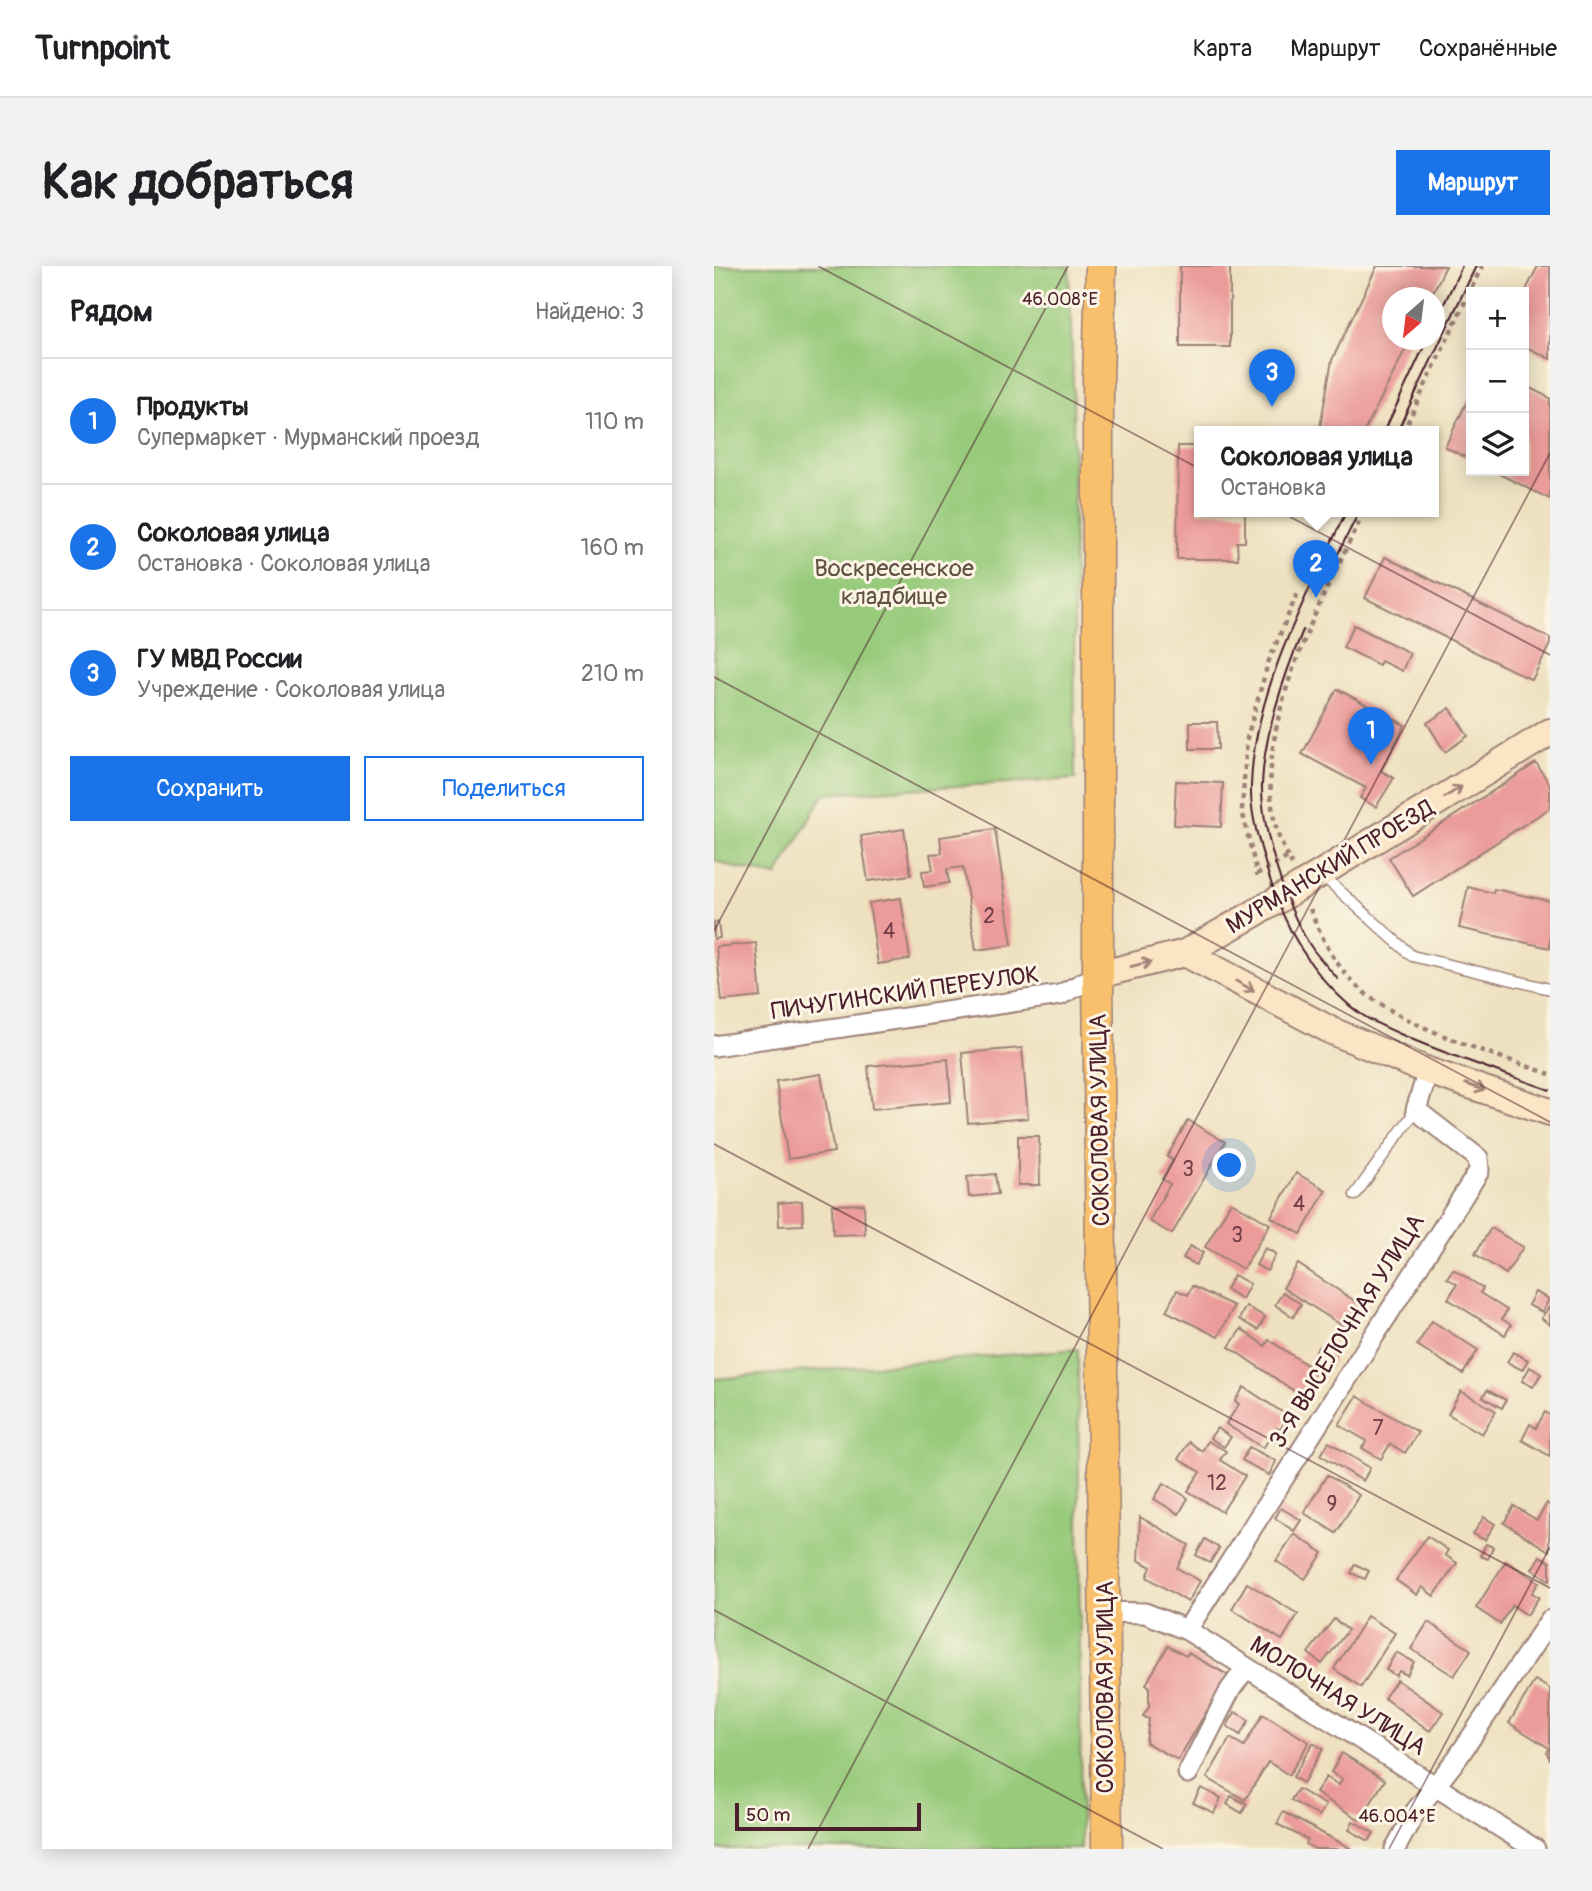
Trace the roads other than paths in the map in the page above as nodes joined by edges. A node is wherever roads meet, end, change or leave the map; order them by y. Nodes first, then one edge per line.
1 (1101, 266) edge
2 (1550, 732) edge
3 (1321, 874) junction
4 (1185, 953) junction
5 (1098, 975) junction
6 (1549, 989) edge
7 (714, 1046) edge
8 (1428, 1071) junction
9 (1416, 1111) junction
10 (1550, 1112) edge
11 (1355, 1195) dead end
12 (1105, 1612) junction
13 (1550, 1620) edge
14 (1187, 1630) junction
15 (1246, 1668) junction
16 (1188, 1773) dead end
17 (1435, 1786) junction
18 (1107, 1849) edge
19 (1395, 1849) edge
20 (1535, 1849) edge

1 - 5 main road, СОКОЛОВАЯ УЛИЦА
3 -> 2 street, МУРМАНСКИЙ ПРОЕЗД
3 - 4 street, МУРМАНСКИЙ ПРОЕЗД
3 - 6 lane
5 -> 4 street, МУРМАНСКИЙ ПРОЕЗД
4 -> 8 street
5 - 7 street, ПИЧУГИНСКИЙ ПЕРЕУЛОК
5 - 12 main road, СОКОЛОВАЯ УЛИЦА
8 - 9 street
8 -> 10 street
9 - 11 lane
9 - 14 street, 3-Я ВЫСЕЛОЧНАЯ УЛИЦА
12 - 14 street, МОЛОЧНАЯ УЛИЦА
12 - 18 main road, СОКОЛОВАЯ УЛИЦА
13 - 17 street
14 - 15 street, МОЛОЧНАЯ УЛИЦА
15 - 16 street
15 - 17 street, МОЛОЧНАЯ УЛИЦА
17 - 19 street
17 - 20 street, МОЛОЧНАЯ УЛИЦА

